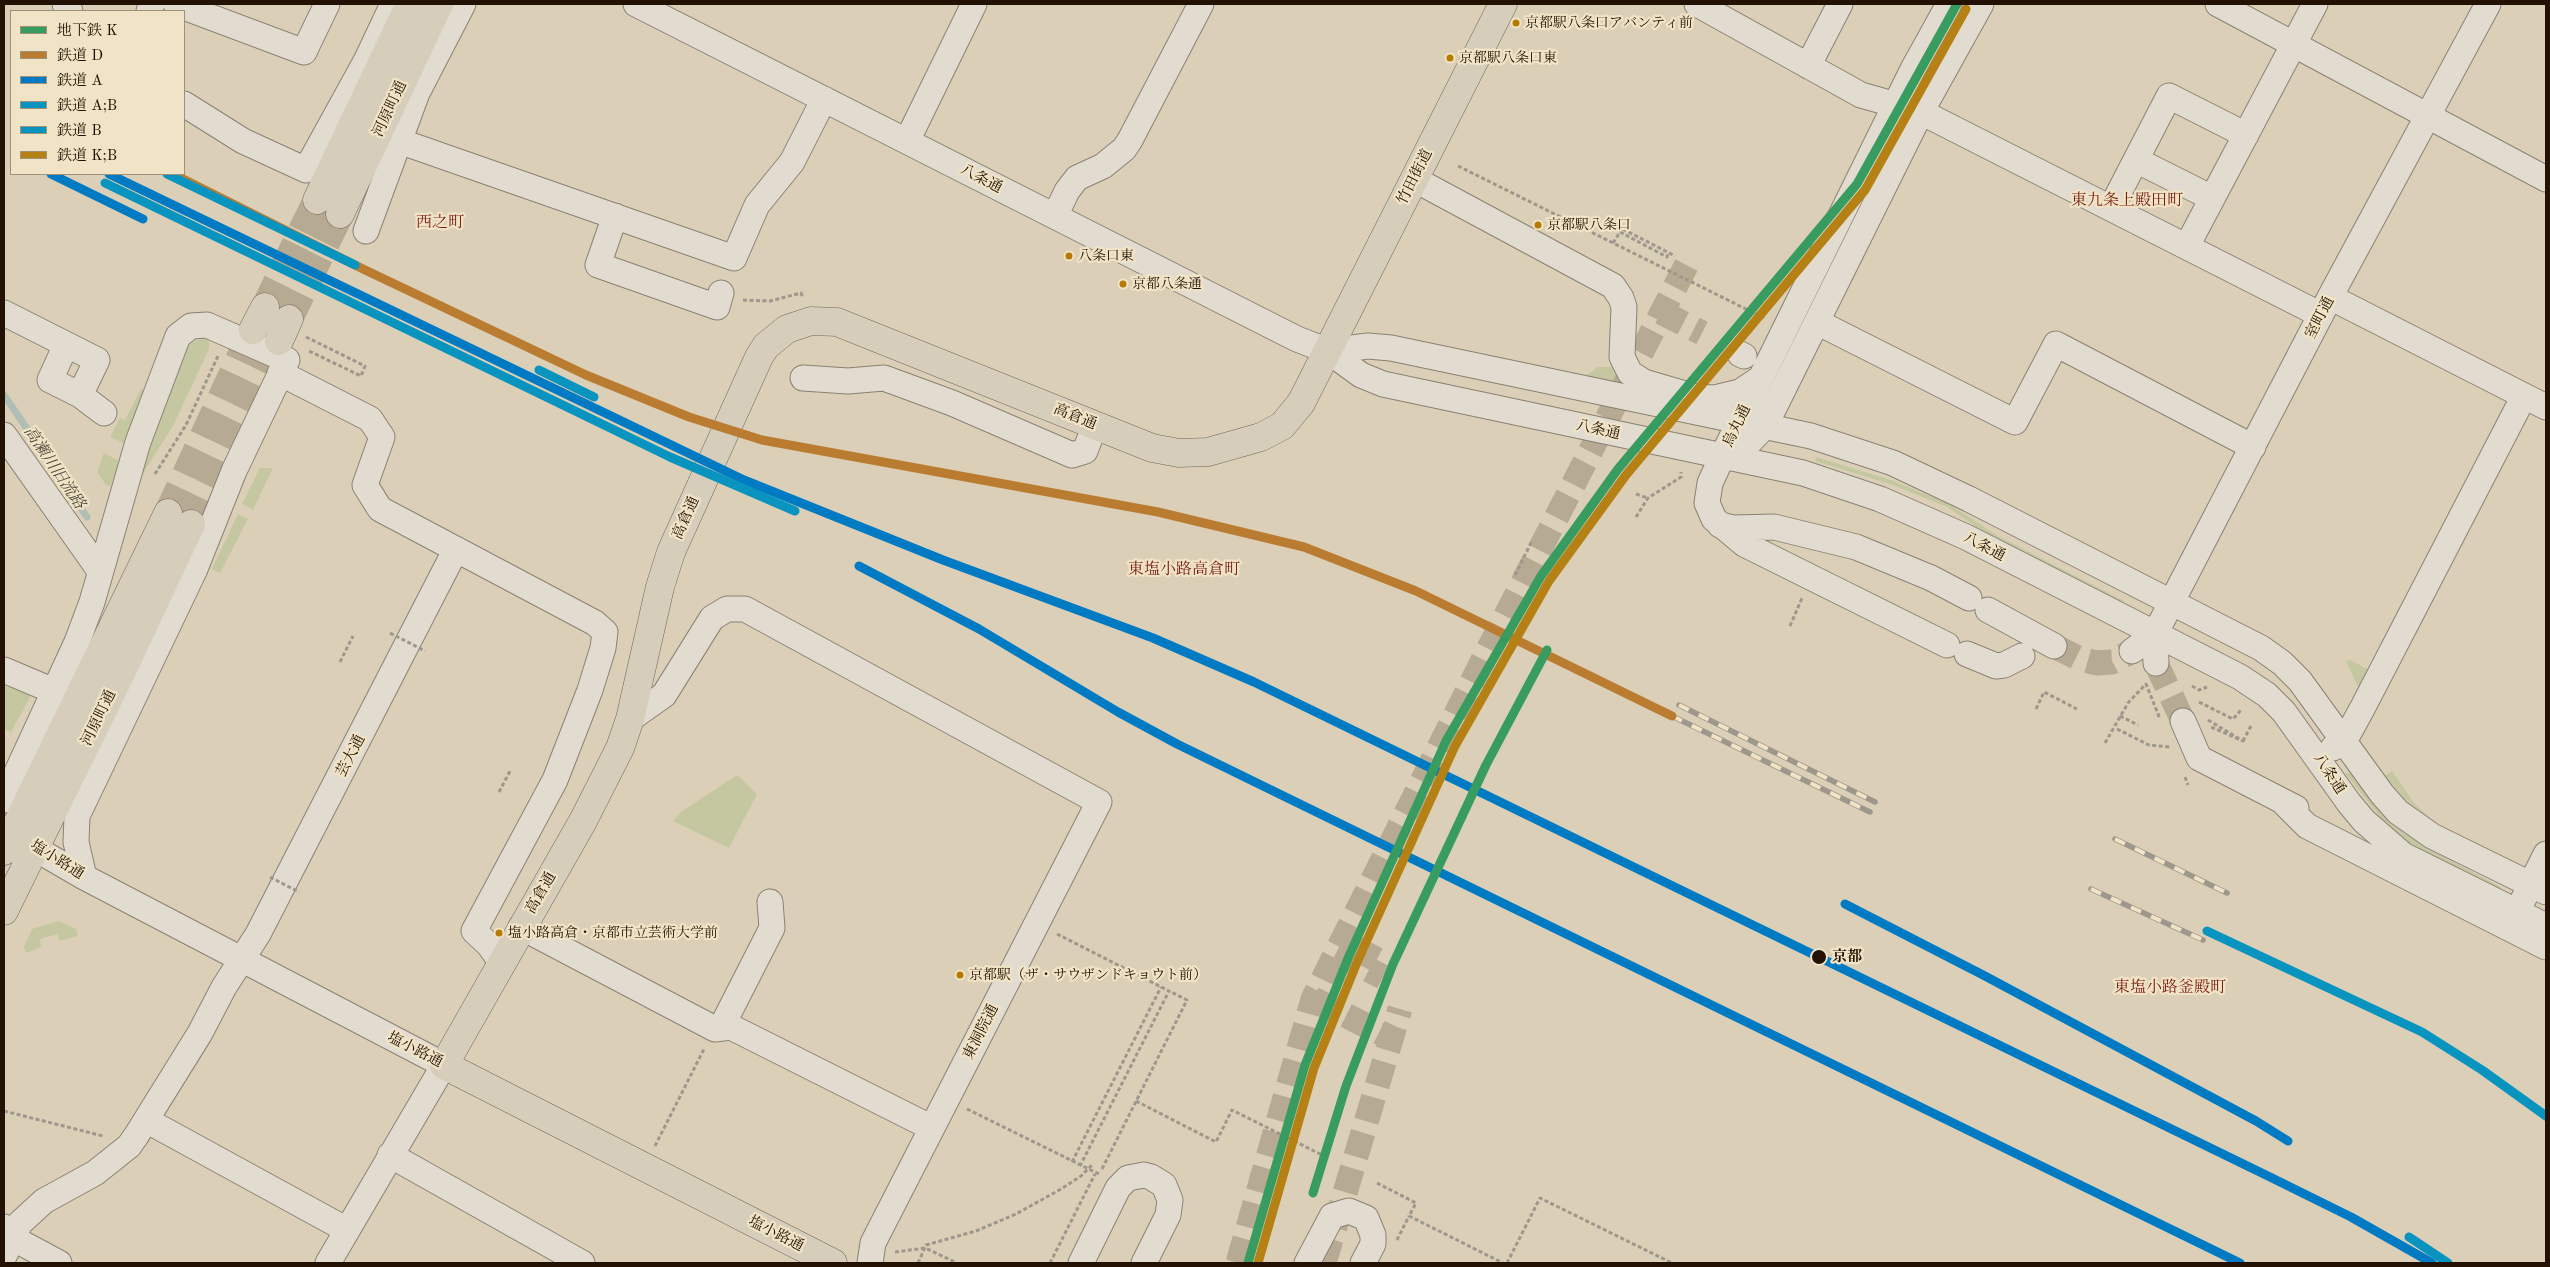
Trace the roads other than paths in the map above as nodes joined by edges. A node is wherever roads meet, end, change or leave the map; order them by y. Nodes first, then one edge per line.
1 (176, 4) edge
2 (327, 4) edge
3 (393, 4) edge
4 (410, 4) edge
5 (439, 4) edge
6 (462, 4) edge
7 (636, 4) edge
8 (974, 4) edge
9 (1201, 4) edge
10 (1503, 4) edge
11 (1840, 4) edge
12 (1949, 4) edge
13 (1981, 4) edge
14 (2218, 4) edge
15 (2315, 4) edge
16 (2488, 4) edge
17 (1706, 6) edge
18 (2294, 44) junction
19 (1808, 66) junction
20 (824, 99) junction
21 (1895, 104) junction
22 (185, 105) edge
23 (1921, 112) junction
24 (2426, 115) junction
25 (2246, 135) junction
26 (399, 141) junction
27 (907, 141) junction
28 (2136, 160) junction
29 (1414, 179) junction
30 (2546, 179) edge
31 (2212, 198) junction
32 (317, 200) tunnel mouth
33 (2111, 208) junction
34 (340, 214) tunnel mouth
35 (615, 216) junction
36 (1055, 216) junction
37 (366, 231) dead end
38 (2187, 246) junction
39 (721, 293) road end
40 (2326, 306) junction
41 (4, 313) edge
42 (1819, 323) junction
43 (66, 345) junction
44 (1328, 351) junction
45 (280, 373) junction
46 (803, 378) dead end
47 (1761, 378) junction
48 (80, 395) junction
49 (2524, 396) junction
50 (2546, 407) edge
51 (104, 413) dead end
52 (1740, 421) junction
53 (1095, 425) junction
54 (1765, 426) junction
55 (4, 434) edge
56 (2253, 447) junction
57 (1722, 456) junction
58 (1720, 525) junction
59 (456, 549) junction
60 (100, 571) junction
61 (2172, 603) junction
62 (2155, 634) junction
63 (2132, 651) tunnel mouth
64 (4, 670) edge
65 (2151, 674) tunnel mouth
66 (56, 692) junction
67 (2188, 710) tunnel mouth
68 (630, 719) junction
69 (2345, 740) junction
70 (2318, 758) junction
71 (4, 800) edge
72 (2282, 801) junction
73 (7, 835) edge
74 (36, 849) junction
75 (2546, 854) edge
76 (2403, 855) junction
77 (84, 877) junction
78 (2539, 889) edge
79 (770, 902) dead end
80 (4, 911) edge
81 (2518, 912) junction
82 (2546, 926) edge
83 (521, 927) junction
84 (2546, 947) edge
85 (242, 959) junction
86 (501, 962) junction
87 (718, 1028) junction
88 (444, 1065) junction
89 (146, 1120) junction
90 (932, 1128) junction
91 (390, 1155) junction
92 (9, 1230) edge
93 (347, 1230) junction
94 (4, 1256) edge
95 (59, 1263) edge
96 (328, 1263) edge
97 (582, 1263) edge
98 (833, 1263) edge
99 (870, 1263) edge
100 (1081, 1263) edge
101 (1144, 1263) edge
102 (1307, 1263) edge
103 (1363, 1263) edge

1 - 2 street
3 - 22 street
4 - 32 main road, 河原町通
5 - 34 main road, 河原町通
6 - 26 street
7 - 20 street, 八条通
8 - 27 street
9 - 36 street
10 - 29 main road, 竹田街道
11 - 19 street
12 - 21 street, 烏丸通
13 - 23 street, 烏丸通
14 - 18 street
15 - 18 street
16 - 24 street, 室町通
17 - 19 street
18 - 24 street
18 - 25 street
19 - 21 street
20 - 27 street, 八条通
20 - 35 street
21 - 23 street
21 - 47 street, 烏丸通
23 - 33 street
23 - 42 street, 烏丸通
24 - 30 street
24 - 40 street, 室町通
25 - 28 street
25 - 31 street
26 - 35 street
26 - 37 street
27 - 36 street, 八条通
28 - 31 street
28 - 33 street
29 - 44 main road, 竹田街道
29 - 47 street
31 - 38 street
33 - 38 street
35 - 39 street
36 - 44 street, 八条通
38 - 40 street
40 - 49 street
40 - 56 street, 室町通
41 - 43 street
42 - 54 street, 烏丸通
42 - 56 street
43 - 48 street
43 - 48 street
44 - 52 street, 八条通
44 - 53 main road, 高倉通
44 - 57 street, 八条通
45 - 59 street
45 - 60 street
45 - 77 street
46 - 53 street
47 - 52 street, 烏丸通
48 - 51 street
49 - 50 street
49 - 69 street
52 - 54 street, 八条通
52 - 57 street, 烏丸通
53 - 68 main road, 高倉通
54 - 57 street, 烏丸通
54 - 61 street, 八条通
55 - 60 street
56 - 61 street, 室町通
57 - 58 street
57 - 62 street, 八条通
58 - 58 street
59 - 85 street, 芸大通
59 - 86 street
60 - 66 street
61 - 62 street, 室町通
61 - 69 street, 八条通
62 - 63 street
62 - 65 street
62 - 70 street, 八条通
64 - 66 street
66 - 71 street
67 - 72 street
68 - 83 main road, 高倉通
68 - 90 street, 東洞院通
69 - 70 street
69 - 78 street, 八条通
70 - 76 street, 八条通
72 - 76 street
72 - 84 street
73 - 74 street, 塩小路通
73 - 74 main road, 河原町通
74 - 77 street, 塩小路通
74 - 80 main road, 河原町通
75 - 78 street
76 - 81 street, 八条通
77 - 85 street, 塩小路通
78 - 81 street
79 - 87 street
81 - 82 street, 八条通
83 - 86 main road, 高倉通
83 - 87 street
85 - 88 street, 塩小路通
85 - 89 street, 芸大通
86 - 88 main road, 高倉通
87 - 90 street
88 - 91 street, 高倉通
88 - 98 main road, 塩小路通
89 - 92 street, 芸大通
89 - 93 street
90 - 99 street, 東洞院通
91 - 93 street, 高倉通
91 - 97 street
92 - 94 street, 芸大通
92 - 95 street
93 - 96 street, 高倉通
100 - 101 street
102 - 103 street

